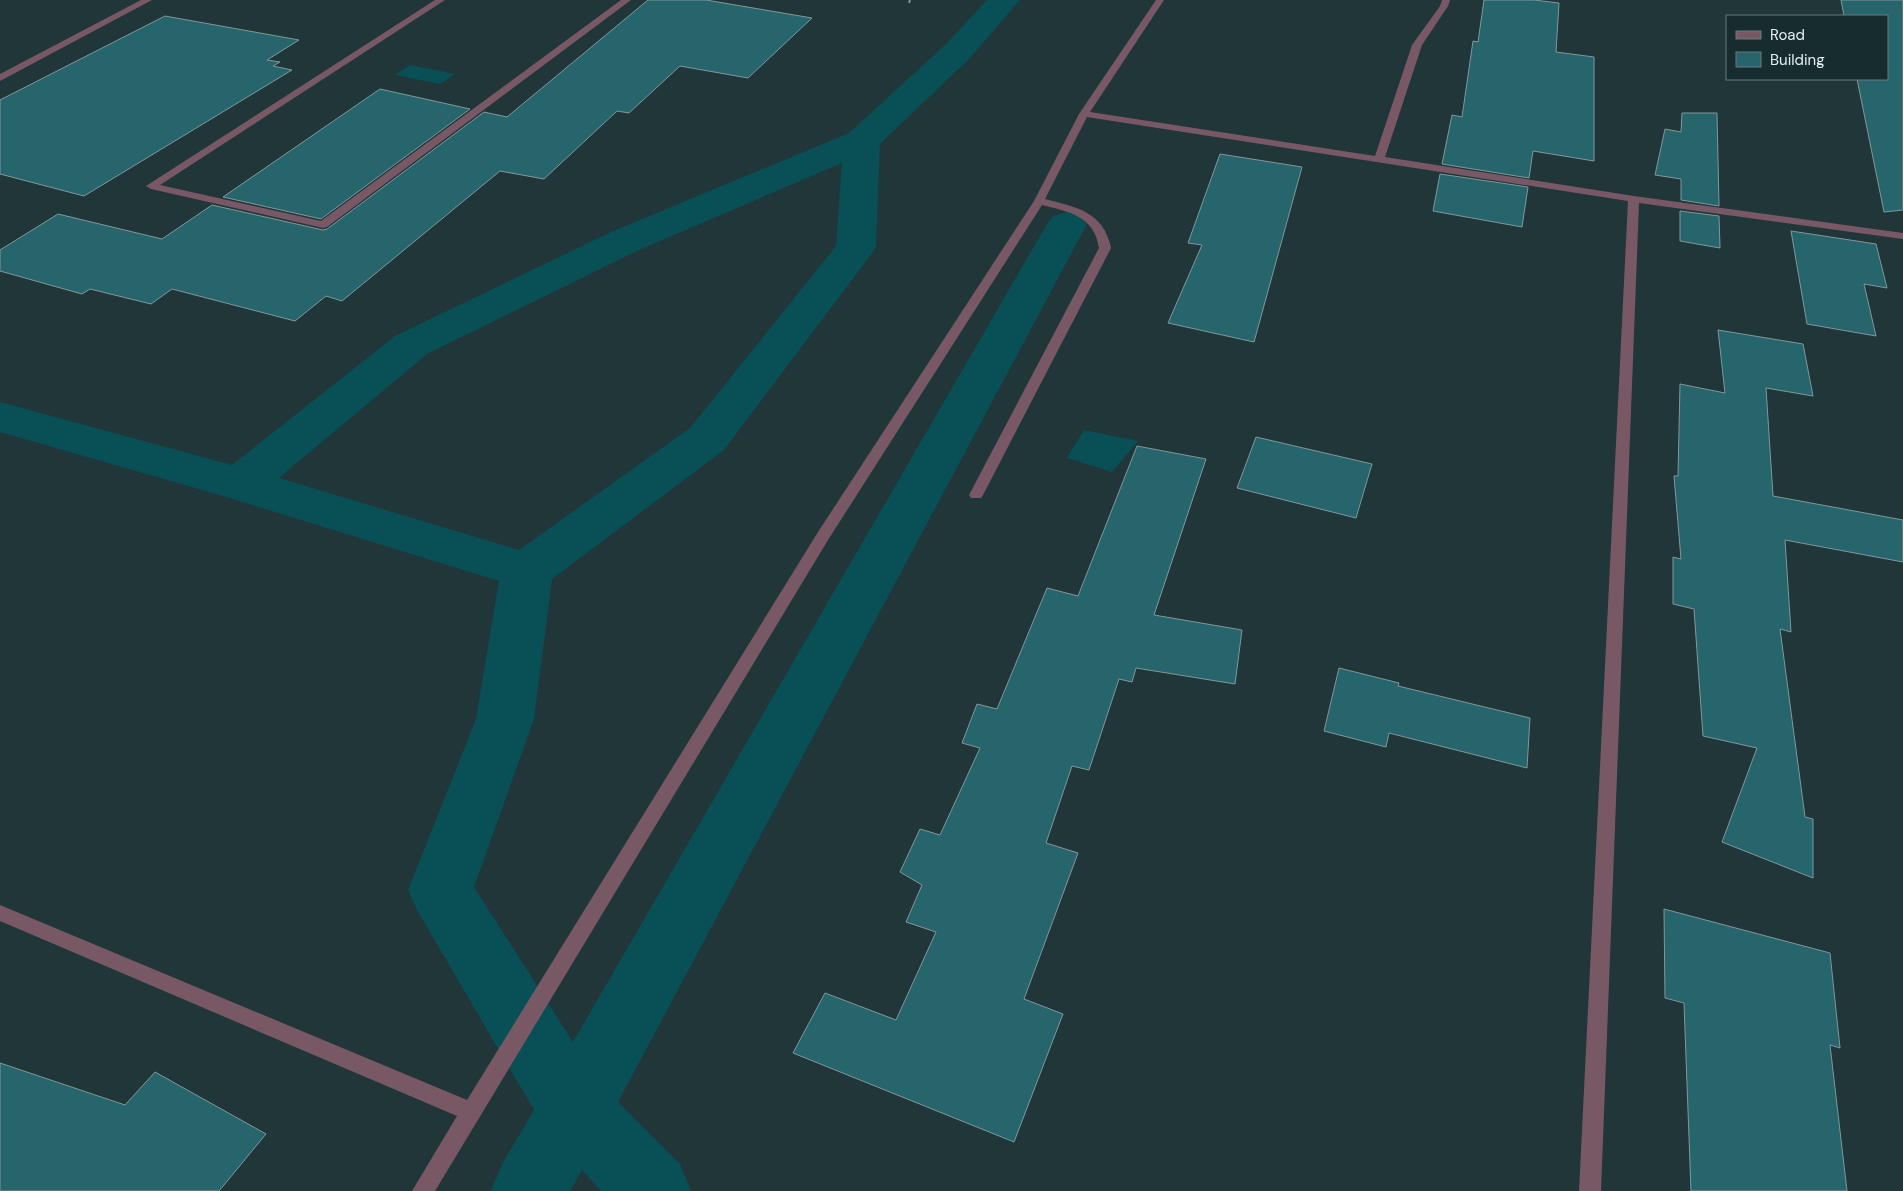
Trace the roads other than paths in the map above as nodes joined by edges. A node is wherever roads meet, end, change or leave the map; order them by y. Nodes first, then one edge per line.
1 (148, 0) edge
2 (442, 0) edge
3 (627, 0) edge
4 (1160, 0) edge
5 (1446, 0) edge
6 (0, 78) edge
7 (1084, 114) junction
8 (1380, 158) junction
9 (1634, 199) junction
10 (1039, 200) junction
11 (1903, 236) edge
12 (976, 495) dead end
13 (0, 913) edge
14 (472, 1112) junction
15 (423, 1191) edge
16 (1590, 1191) edge

1 - 6 street
2 - 3 street
4 - 7 street
5 - 8 street
7 - 8 street
7 - 10 street
8 - 9 street
9 - 11 street
9 - 16 street
10 - 12 street
10 - 14 street
13 - 14 street
14 - 15 street

